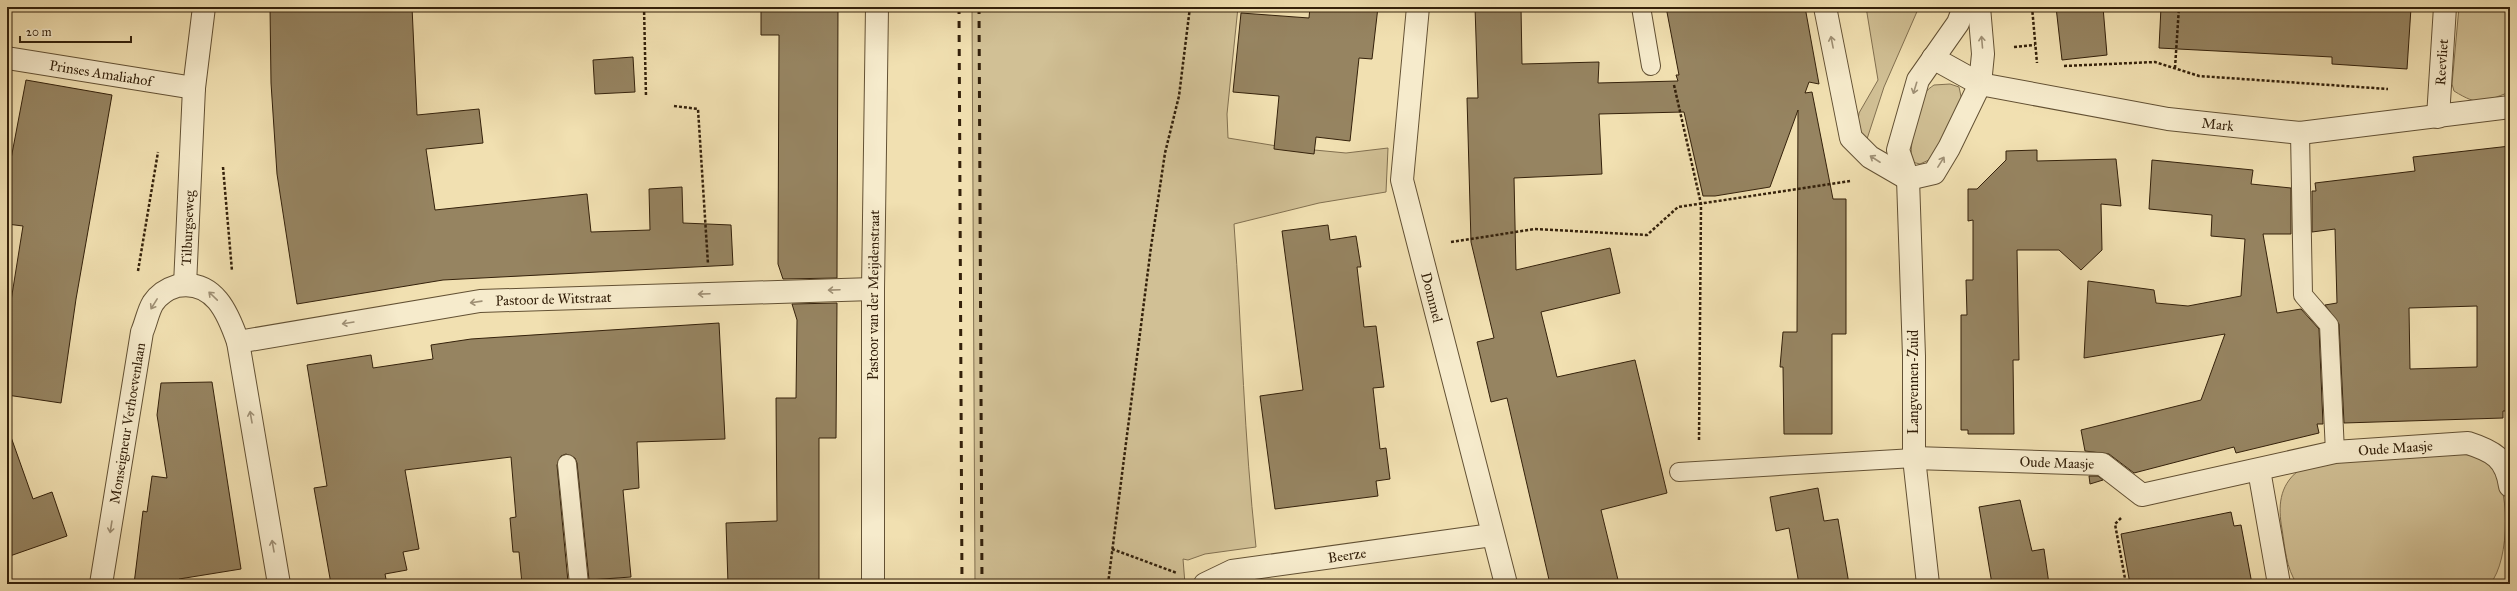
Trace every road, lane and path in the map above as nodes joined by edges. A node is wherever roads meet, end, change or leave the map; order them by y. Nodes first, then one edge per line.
1 (204, 7) edge
2 (644, 7) edge
3 (877, 7) edge
4 (1190, 7) edge
5 (1418, 7) edge
6 (1641, 7) edge
7 (1826, 7) edge
8 (1964, 7) edge
9 (1979, 7) edge
10 (2032, 7) edge
11 (2179, 7) edge
12 (2445, 7) edge
13 (7, 58) edge
14 (1932, 58) junction
15 (1651, 66) joint
16 (2061, 67) dead end
17 (2176, 68) junction
18 (1980, 84) junction
19 (194, 88) junction
20 (2440, 92) junction
21 (2040, 96) junction
22 (646, 97) dead end
23 (674, 106) dead end
24 (2510, 107) edge
25 (2438, 118) junction
26 (2300, 134) junction
27 (223, 160) dead end
28 (1908, 179) junction
29 (1853, 181) dead end
30 (1702, 204) junction
31 (1420, 252) junction
32 (233, 278) dead end
33 (185, 285) junction
34 (873, 289) junction
35 (710, 294) junction
36 (238, 342) junction
37 (2334, 452) junction
38 (1914, 458) junction
39 (567, 464) dead end
40 (2259, 470) junction
41 (1699, 471) junction
42 (1679, 472) dead end
43 (2510, 486) edge
44 (2142, 495) junction
45 (1492, 535) junction
46 (1112, 549) junction
47 (101, 584) edge
48 (280, 584) edge
49 (579, 584) edge
50 (873, 584) edge
51 (1108, 584) edge
52 (1205, 584) edge
53 (1506, 584) edge
54 (1928, 584) edge
55 (2126, 584) edge
56 (2278, 584) edge

1 - 19 street, Tilburgseweg
2 - 22 path
3 - 34 street, Pastoor van der Meijdenstraat
4 - 46 path
5 - 31 street, Dommel
6 - 15 lane
28 -> 7 street
8 - 14 street, Langvennen-Zuid
18 -> 9 street
10 - 21 path
11 - 17 path
12 - 20 street, Reevliet
13 - 19 street, Prinses Amaliahof
14 - 18 street, Mark
14 -> 28 street, Langvennen-Zuid
15 - 30 path
16 - 17 path
17 - 20 path
18 - 21 street, Mark
28 -> 18 street
19 - 33 street, Tilburgseweg
20 - 25 street, Reevliet
21 - 26 street, Mark
23 - 35 path
24 - 25 street, Mark
25 - 26 street, Mark
26 - 37 lane
27 - 32 path
28 - 38 street, Langvennen-Zuid
29 - 30 path
30 - 31 path
30 - 41 path
31 - 45 street, Dommel
36 -> 33 street, Tilburgseweg
33 -> 47 street, Monseigneur Verhoevenlaan
34 -> 35 street, Pastoor de Witstraat
34 - 50 street, Pastoor van der Meijdenstraat
35 -> 36 street, Pastoor de Witstraat
48 -> 36 street, Tilburgseweg
37 - 40 street, Oude Maasje
37 - 43 street, Oude Maasje
38 - 41 lane
38 - 44 street, Oude Maasje
38 - 54 street, Langvennen-Zuid
39 - 49 lane
40 - 44 street, Oude Maasje
40 - 56 street
41 - 42 lane
44 - 55 path
45 - 52 street, Beerze
45 - 53 street, Dommel
46 - 51 path
46 - 52 path

